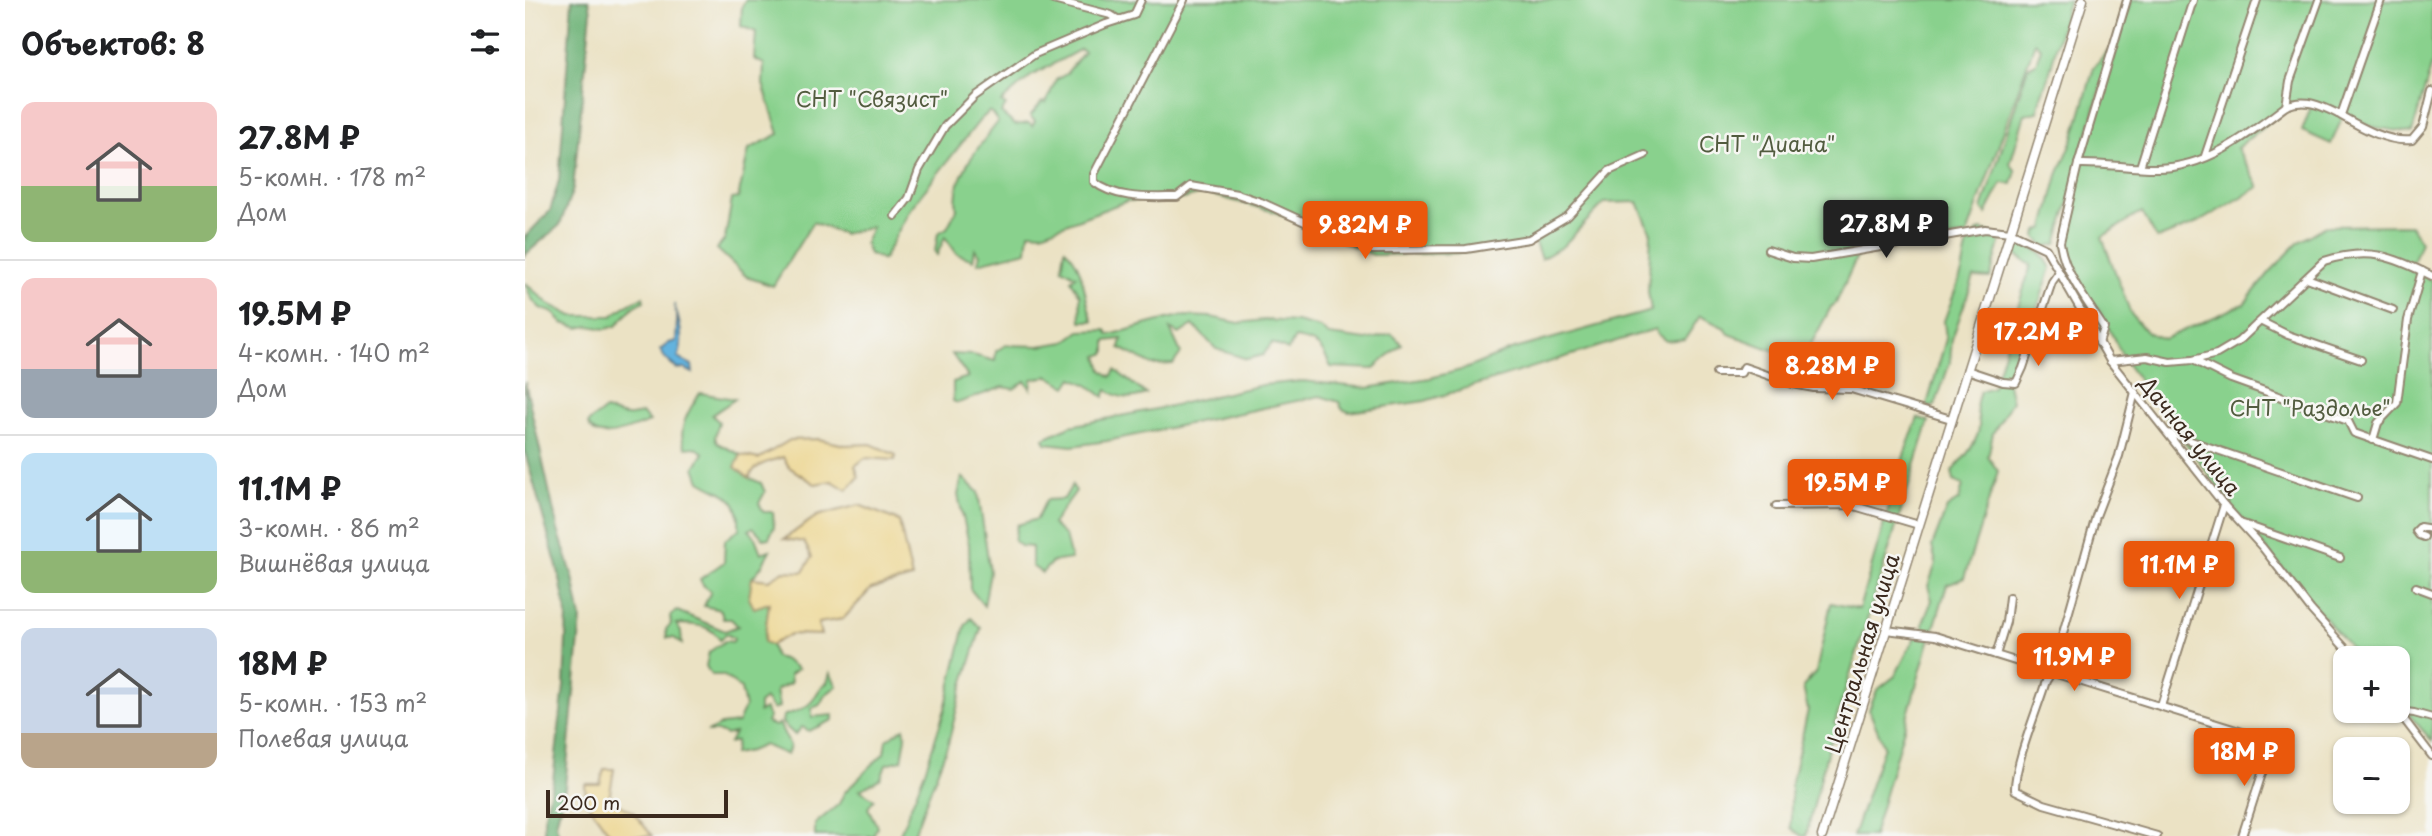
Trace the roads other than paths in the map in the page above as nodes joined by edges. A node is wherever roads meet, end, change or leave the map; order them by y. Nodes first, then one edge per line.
1 (1053, 0) edge
2 (1141, 0) edge
3 (1184, 0) edge
4 (2083, 0) edge
5 (2127, 0) edge
6 (2193, 0) edge
7 (2257, 0) edge
8 (2319, 0) edge
9 (2381, 0) edge
10 (1119, 20) junction
11 (2432, 91) edge
12 (2286, 106) junction
13 (2338, 114) junction
14 (1646, 155) dead end
15 (2205, 156) junction
16 (2078, 164) junction
17 (2140, 167) junction
18 (895, 216) dead end
19 (2010, 232) junction
20 (1768, 250) dead end
21 (2422, 271) junction
22 (2059, 272) junction
23 (2432, 276) edge
24 (2307, 278) junction
25 (2393, 310) dead end
26 (2262, 322) junction
27 (2099, 343) junction
28 (2193, 360) junction
29 (2361, 360) dead end
30 (2110, 361) junction
31 (1967, 370) junction
32 (1716, 373) dead end
33 (2135, 393) junction
34 (1951, 419) junction
35 (2166, 432) junction
36 (2373, 440) junction
37 (2432, 460) edge
38 (2357, 498) dead end
39 (2224, 505) junction
40 (1776, 506) dead end
41 (2240, 523) junction
42 (1919, 525) junction
43 (2432, 528) edge
44 (2424, 537) dead end
45 (2340, 558) dead end
46 (2416, 587) dead end
47 (2432, 593) edge
48 (2009, 597) dead end
49 (1886, 630) junction
50 (2343, 646) edge
51 (1996, 655) junction
52 (2052, 672) junction
53 (2161, 706) junction
54 (2410, 713) edge
55 (2432, 718) edge
56 (2406, 723) edge
57 (2432, 756) edge
58 (1822, 836) edge
59 (2157, 836) edge
60 (2242, 836) edge

1 - 10 street
2 - 10 street
3 - 14 street
4 - 19 street, Центральная улица
5 - 16 street
6 - 17 street
7 - 15 street
8 - 12 street
9 - 13 street
10 - 18 street
11 - 13 street
12 - 13 street
12 - 15 street
15 - 17 street
16 - 17 street
16 - 27 street
19 - 20 street
19 - 22 street, Дачная улица
19 - 31 street, Центральная улица
21 - 23 street
21 - 24 street
21 - 36 street
22 - 27 street, Дачная улица
22 - 31 street
24 - 25 street
24 - 26 street
26 - 28 street
26 - 29 street
27 - 30 street, Дачная улица
28 - 30 street
28 - 36 street
30 - 33 street, Дачная улица
31 - 34 street, Центральная улица
32 - 34 street
33 - 35 street, Дачная улица
33 - 52 street
34 - 42 street, Центральная улица
35 - 38 street
35 - 39 street, Дачная улица
36 - 37 street
39 - 41 street, Дачная улица
39 - 53 street
40 - 42 street
41 - 45 street
41 - 50 street, Дачная улица
42 - 49 street, Центральная улица
43 - 44 street
46 - 47 street
48 - 51 street
49 - 51 street
49 - 58 street, Центральная улица
51 - 52 street
52 - 53 street
52 - 59 street
53 - 60 street
54 - 55 street
56 - 57 street

